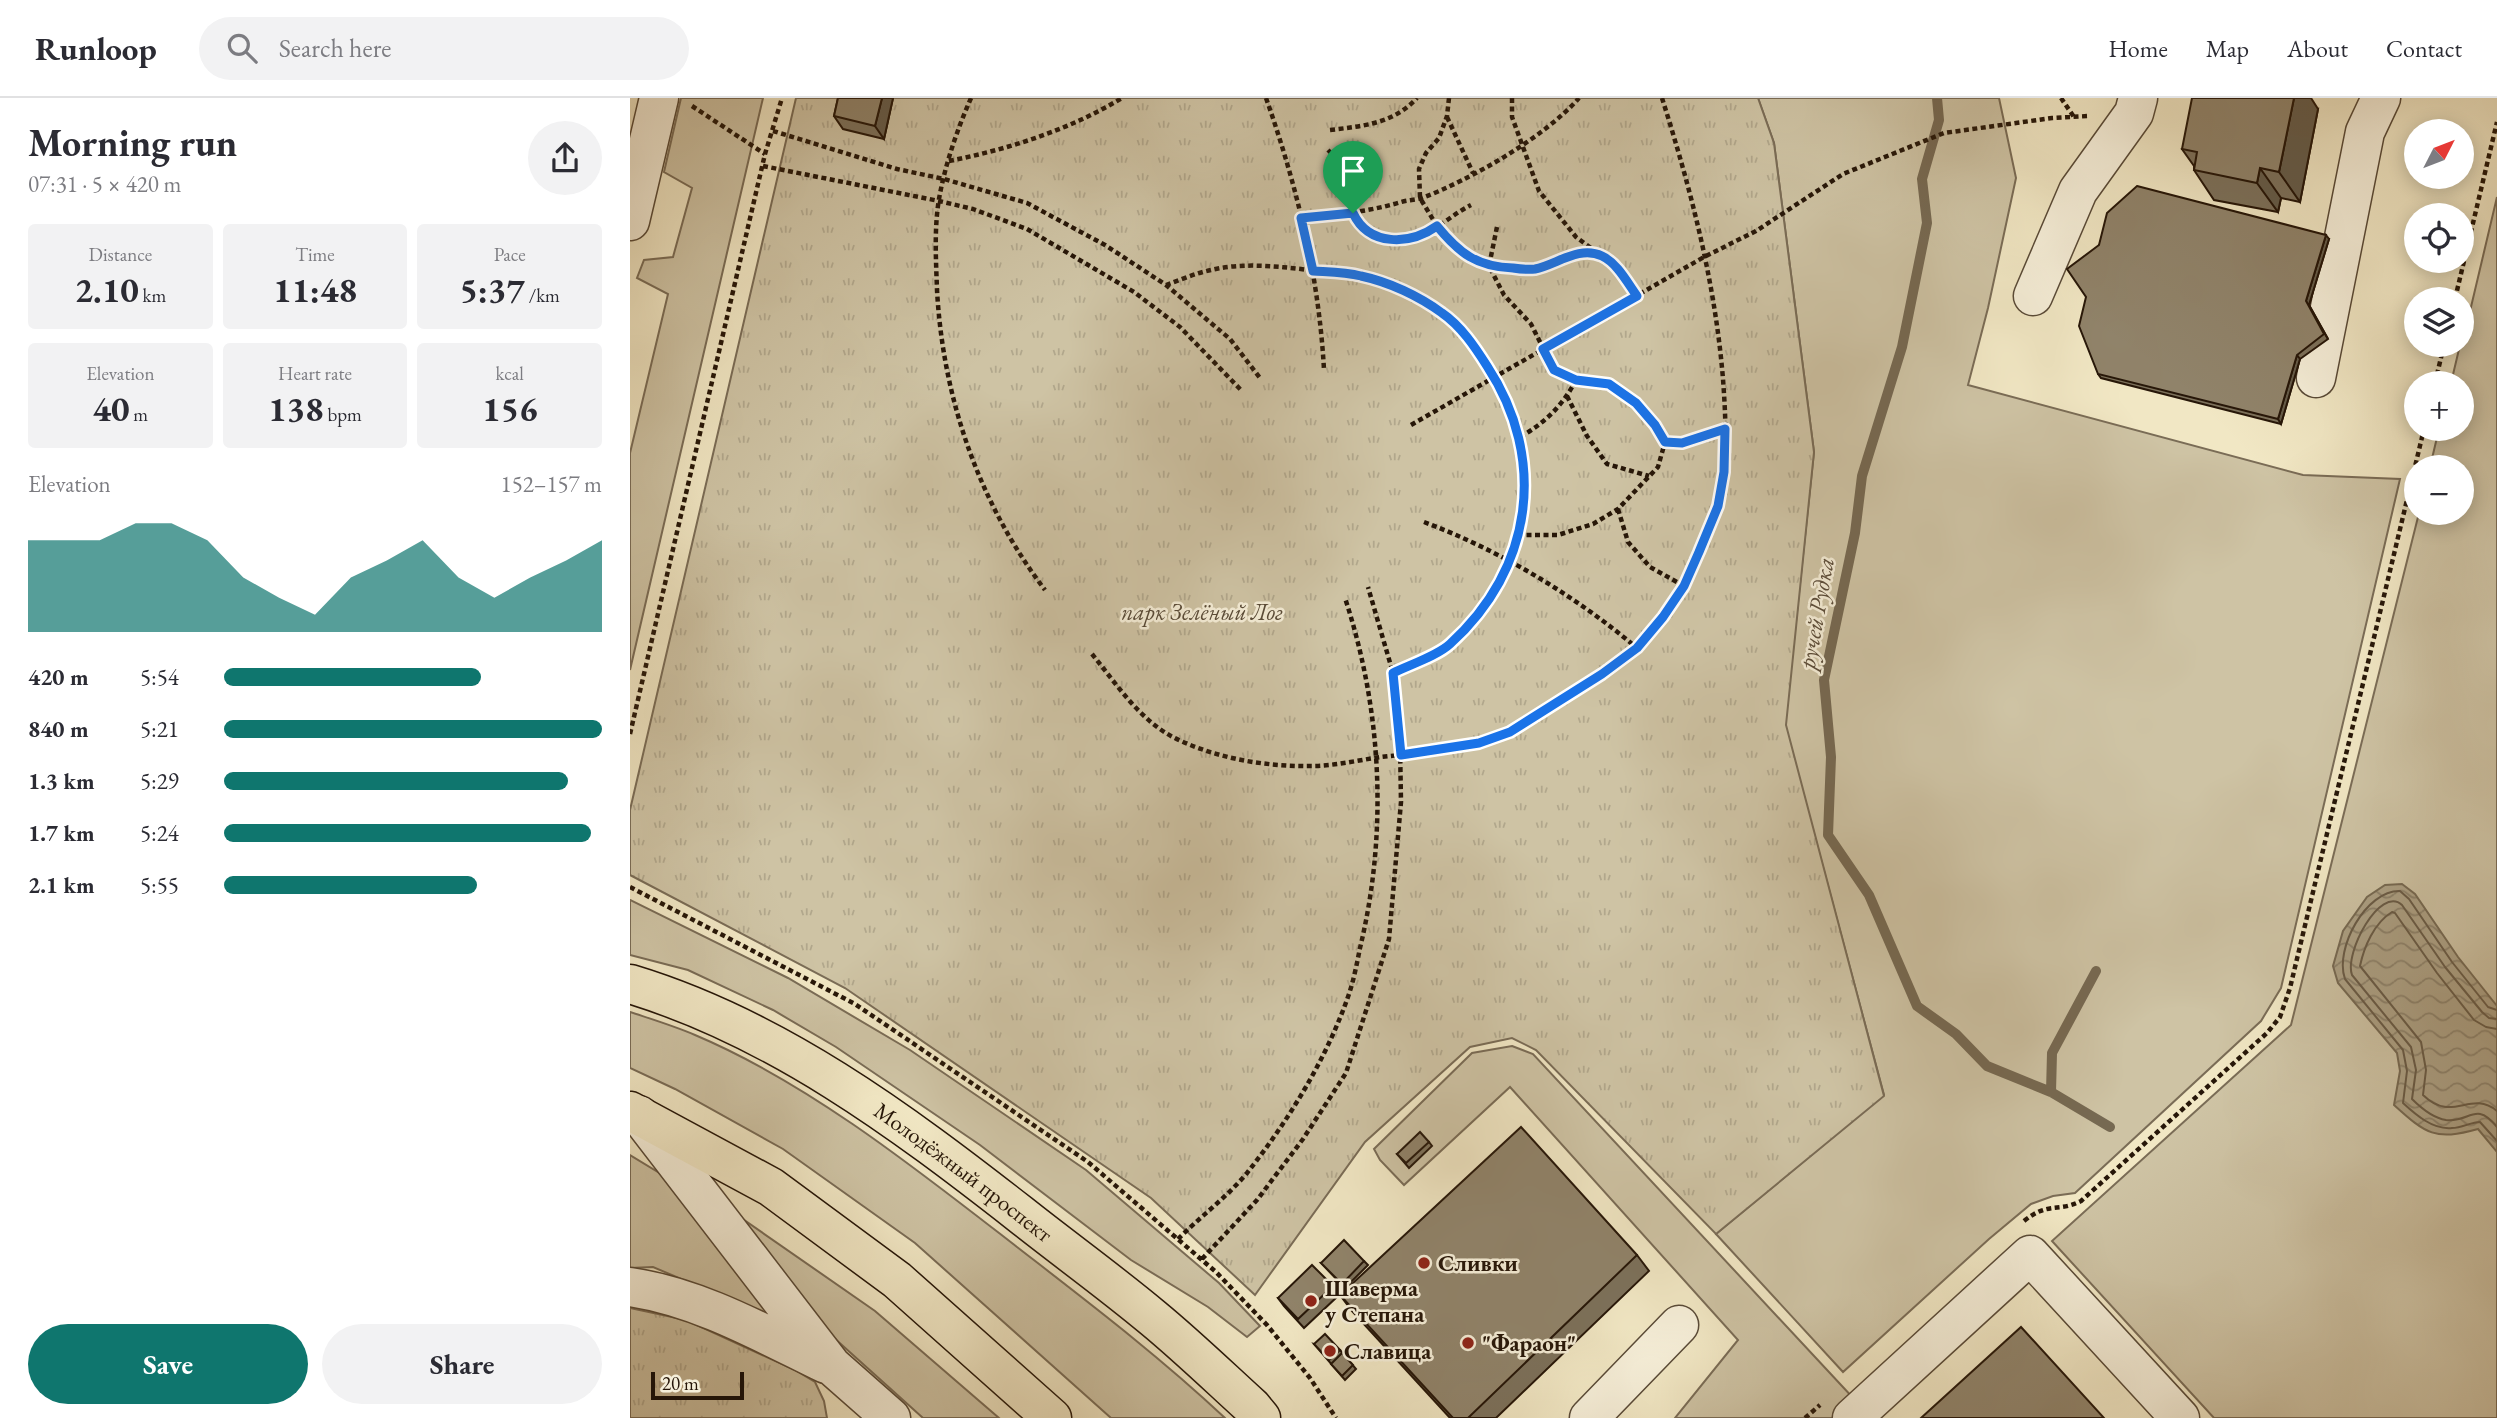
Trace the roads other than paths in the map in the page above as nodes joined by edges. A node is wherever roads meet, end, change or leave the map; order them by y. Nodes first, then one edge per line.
1 (2138, 98) edge
2 (2381, 98) edge
3 (675, 102) edge
4 (630, 221) edge
5 (2033, 296) dead end
6 (2316, 378) dead end
7 (630, 984) edge
8 (635, 1113) edge
9 (630, 1287) edge
10 (1679, 1325) dead end
11 (832, 1366) junction
12 (855, 1405) edge
13 (1840, 1407) edge
14 (891, 1418) edge
15 (1052, 1418) edge
16 (1261, 1418) edge
17 (1588, 1418) edge
18 (2180, 1418) edge

1 - 5 street
2 - 6 street
3 - 4 street
7 - 16 main road, Молодёжный проспект
8 - 11 street
8 - 15 main road
9 - 11 street
10 - 17 street
11 - 12 street
12 - 14 street
13 - 18 street

